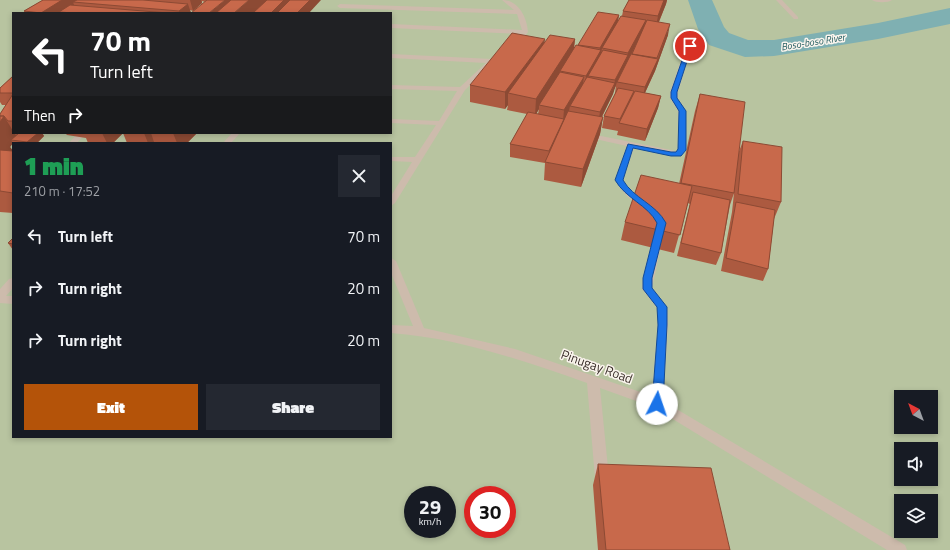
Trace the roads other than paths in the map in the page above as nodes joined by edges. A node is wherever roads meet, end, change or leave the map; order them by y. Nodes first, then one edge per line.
1 (345, 0) edge
2 (505, 0) edge
3 (779, 0) edge
4 (875, 0) edge
5 (889, 0) edge
6 (340, 6) junction
7 (335, 12) edge
8 (520, 12) junction
9 (796, 18) dead end
10 (392, 26) edge
11 (525, 32) junction
12 (690, 46) dead end
13 (508, 50) edge
14 (392, 56) edge
15 (392, 87) edge
16 (462, 89) junction
17 (392, 121) edge
18 (441, 123) junction
19 (579, 133) edge
20 (81, 134) edge
21 (235, 134) edge
22 (74, 142) edge
23 (228, 142) edge
24 (631, 145) junction
25 (392, 159) edge
26 (417, 160) junction
27 (392, 200) edge
28 (653, 211) edge
29 (661, 223) edge
30 (392, 263) edge
31 (12, 283) edge
32 (0, 298) edge
33 (12, 300) edge
34 (392, 329) edge
35 (420, 331) junction
36 (593, 380) junction
37 (657, 404) junction
38 (617, 481) edge
39 (900, 550) edge

1 - 6 street
2 - 8 street
3 - 9 street
4 - 5 street
6 - 7 street
6 - 8 street
8 - 11 street
10 - 11 street
11 - 13 street
12 - 24 street
14 - 16 street
15 - 16 street
16 - 18 street
17 - 18 street
18 - 26 street
19 - 24 street
20 - 22 street
21 - 23 street
24 - 28 street
25 - 26 street
26 - 27 street
29 - 37 street
30 - 35 street
31 - 32 street
32 - 33 street
34 - 35 street, Pinugay Road
35 - 36 street, Pinugay Road
36 - 37 street, Pinugay Road
36 - 38 street
37 - 39 street, Pinugay Road

